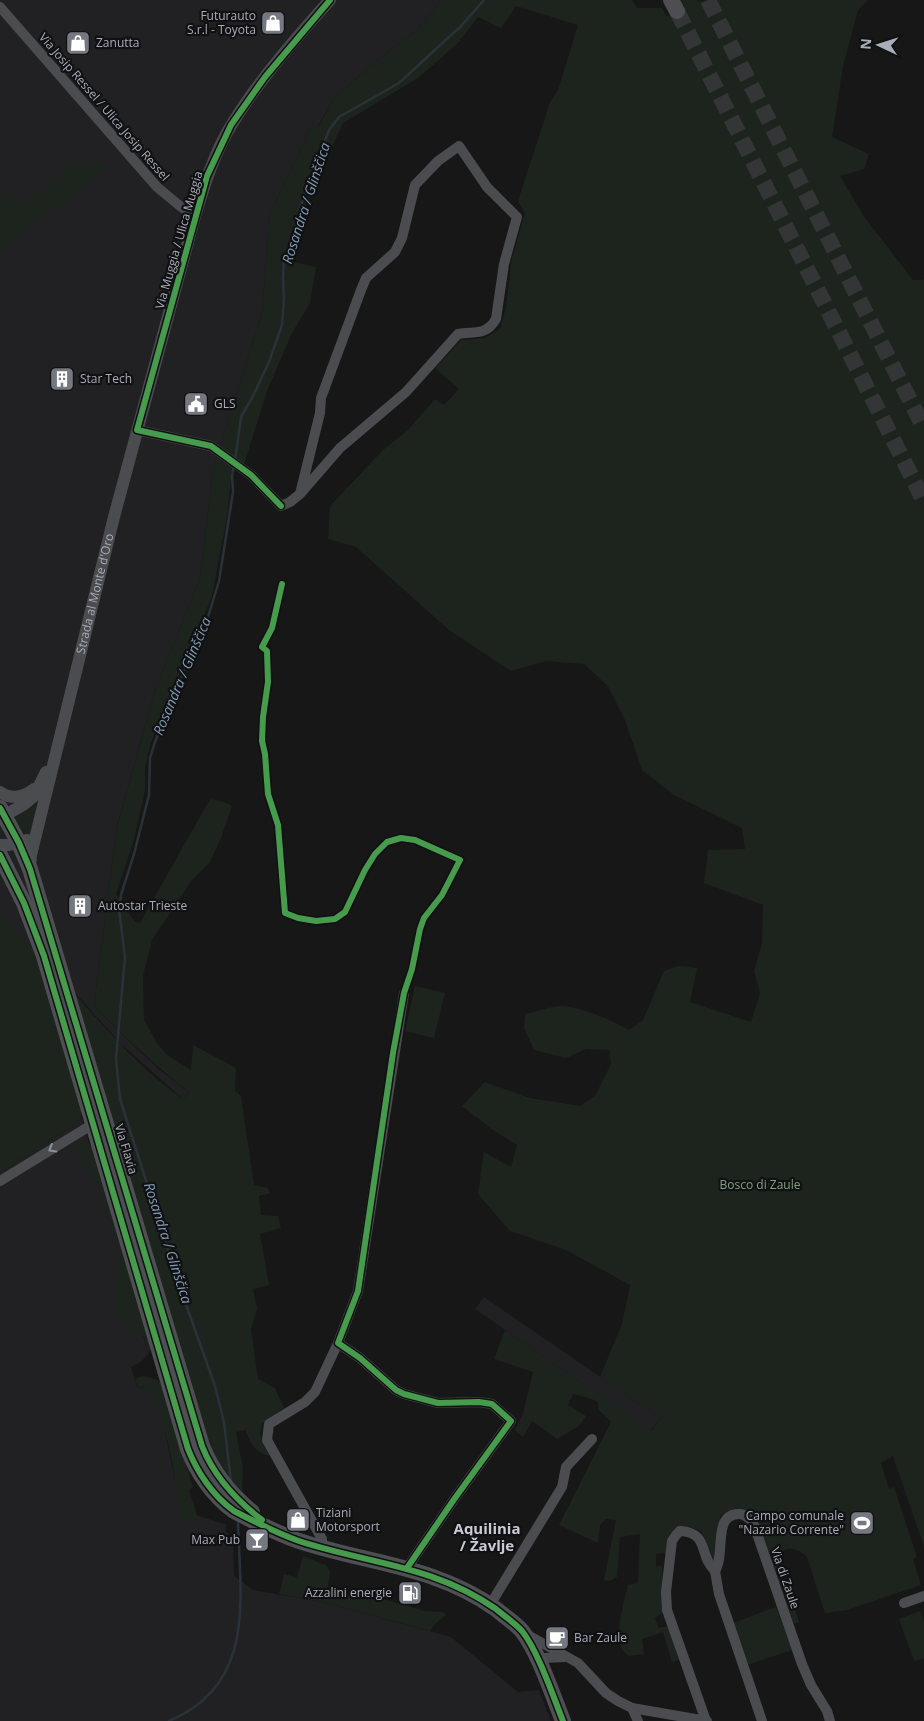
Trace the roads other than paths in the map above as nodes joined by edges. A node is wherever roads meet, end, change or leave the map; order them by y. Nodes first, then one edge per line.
1 (330, 0) edge
2 (0, 8) edge
3 (195, 216) junction
4 (137, 431) junction
5 (300, 494) junction
6 (54, 754) junction
7 (40, 784) junction
8 (0, 792) edge
9 (2, 814) edge
10 (37, 835) junction
11 (19, 843) junction
12 (0, 845) edge
13 (0, 855) edge
14 (30, 869) junction
15 (404, 993) dead end
16 (93, 1124) junction
17 (0, 1181) edge
18 (338, 1343) junction
19 (592, 1439) dead end
20 (284, 1536) junction
21 (322, 1548) junction
22 (407, 1568) junction
23 (715, 1571) junction
24 (924, 1596) edge
25 (904, 1603) dead end
26 (490, 1606) junction
27 (522, 1631) junction
28 (567, 1657) junction
29 (538, 1660) junction
30 (632, 1708) junction
31 (563, 1721) edge
32 (638, 1721) edge
33 (706, 1721) edge
34 (762, 1721) edge
35 (830, 1721) edge

1 - 3 street, Via Muggia / Ulica Muggia
2 - 3 street, Via Josip Ressel / Ulica Josip Ressel
3 - 4 street, Via Muggia / Ulica Muggia
4 - 5 street
4 - 6 street, Strada al Monte d'Oro
5 - 5 street
6 - 7 street, Strada al Monte d'Oro
6 - 10 street, Strada al Monte d'Oro
7 - 8 street
7 - 9 street, Strada al Monte d'Oro
9 - 11 main road, Via Flavia
10 - 11 street
10 - 14 street, Strada al Monte d'Oro
11 - 12 street
11 - 14 main road, Via Flavia
13 - 16 main road, Via Flavia
14 - 20 main road, Via Flavia
15 - 18 street
16 -> 17 street
16 - 20 main road, Via Flavia
18 - 21 street
18 - 22 street
19 - 26 street
20 - 21 main road
21 - 22 main road
22 - 26 main road
23 - 33 street, Via di Zaule
23 - 34 street, Via di Zaule
23 - 35 street, Via di Zaule
24 - 25 street
26 - 27 main road
27 - 28 street, Via di Zaule
27 - 29 main road
28 - 29 street
28 - 30 street, Via di Zaule
29 - 31 main road
30 - 32 street
30 - 33 street, Via di Zaule

